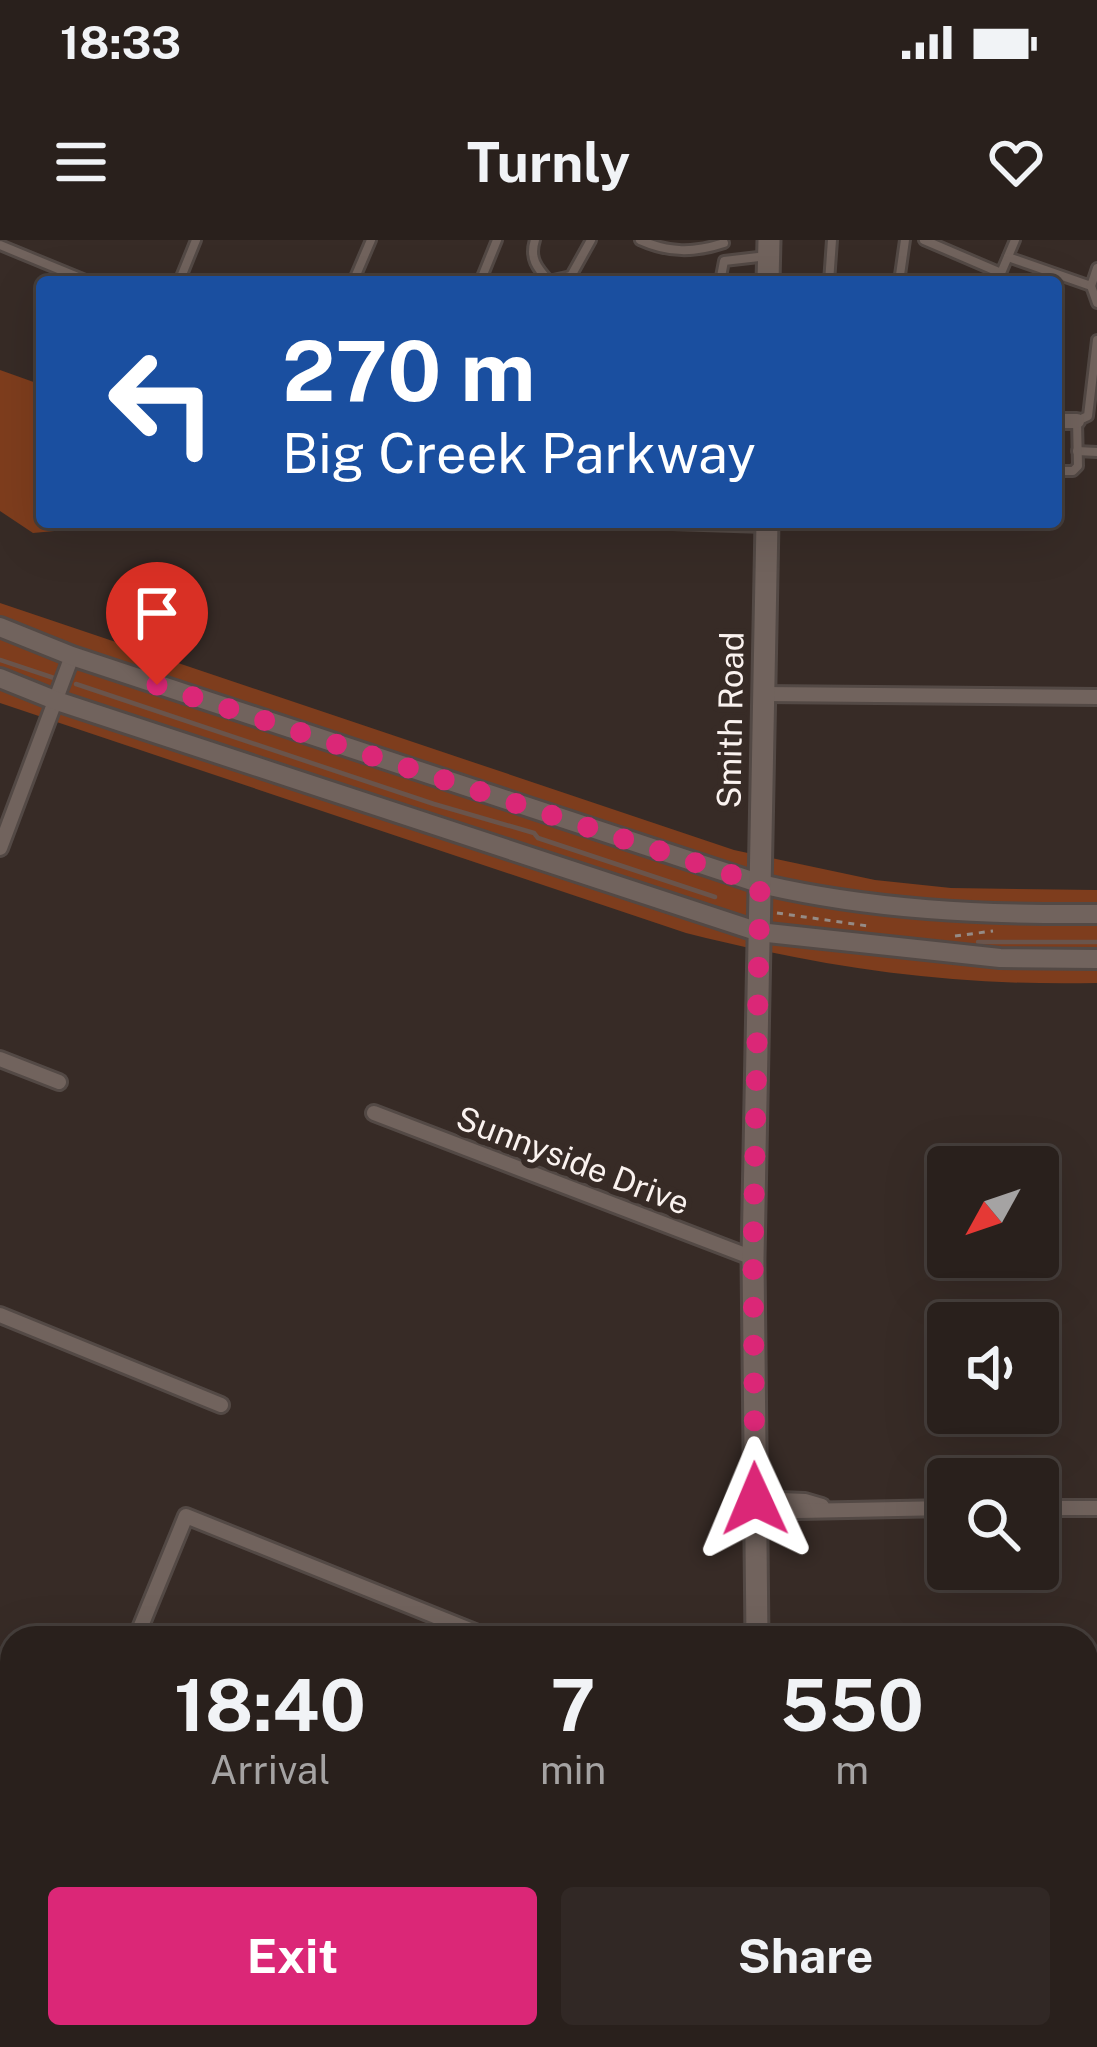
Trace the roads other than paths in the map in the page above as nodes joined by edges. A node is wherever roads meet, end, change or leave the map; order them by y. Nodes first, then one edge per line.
1 (196, 240) edge
2 (371, 240) edge
3 (497, 240) edge
4 (535, 240) edge
5 (591, 240) edge
6 (640, 240) edge
7 (832, 240) edge
8 (905, 240) edge
9 (924, 240) edge
10 (1015, 240) edge
11 (724, 241) edge
12 (0, 245) edge
13 (769, 248) edge
14 (1008, 257) junction
15 (724, 261) junction
16 (1097, 268) edge
17 (75, 276) edge
18 (181, 276) edge
19 (356, 276) edge
20 (482, 276) edge
21 (544, 276) edge
22 (571, 276) edge
23 (721, 276) edge
24 (829, 276) edge
25 (900, 276) edge
26 (996, 276) edge
27 (1001, 276) edge
28 (1091, 286) junction
29 (1097, 304) edge
30 (1097, 340) edge
31 (1062, 421) edge
32 (1076, 422) junction
33 (1078, 452) junction
34 (1097, 452) edge
35 (1062, 471) edge
36 (767, 528) edge
37 (0, 627) edge
38 (72, 656) junction
39 (0, 678) edge
40 (763, 694) junction
41 (1097, 697) edge
42 (57, 701) junction
43 (0, 848) edge
44 (760, 884) junction
45 (1097, 914) edge
46 (759, 932) junction
47 (1097, 959) edge
48 (0, 1060) edge
49 (59, 1082) dead end
50 (374, 1113) dead end
51 (753, 1258) junction
52 (0, 1315) edge
53 (221, 1405) dead end
54 (755, 1506) junction
55 (927, 1508) edge
56 (1059, 1508) edge
57 (1097, 1508) edge
58 (141, 1626) edge
59 (460, 1626) edge
60 (757, 1626) edge

1 - 18 lane
2 - 19 lane
3 - 20 lane
4 - 21 lane
5 - 22 lane
6 - 11 lane
7 - 24 lane
8 - 25 lane
9 - 26 lane
10 - 14 lane
11 - 15 lane
12 - 17 lane
13 - 15 lane
14 - 27 lane
14 - 28 lane
15 - 23 lane
16 - 28 lane
28 - 29 lane
30 - 32 lane
31 - 32 street
32 - 33 lane
33 - 34 lane
33 - 35 lane
36 - 40 main road, Smith Road
37 - 38 street
38 - 42 street
38 - 44 street
39 - 42 street
40 - 41 street
40 - 44 main road, Smith Road
42 - 43 street
42 - 46 street
44 - 45 street
44 - 46 main road, Smith Road
46 - 47 street
46 - 51 main road, Smith Road
48 - 49 street
50 - 51 street, Sunnyside Drive
51 - 54 main road, Smith Road
52 - 53 street
54 - 55 street
54 - 60 main road, Smith Road
56 - 57 street
58 - 59 street

